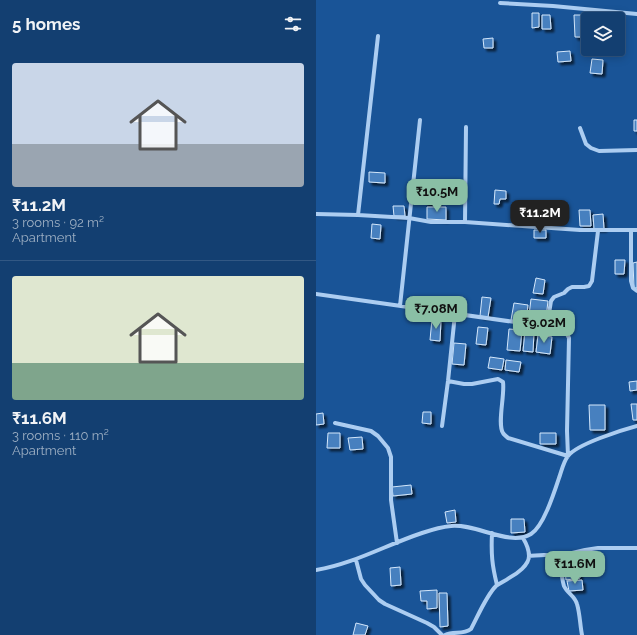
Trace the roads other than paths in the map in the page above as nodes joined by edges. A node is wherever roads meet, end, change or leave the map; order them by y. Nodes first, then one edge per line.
1 (500, 3) dead end
2 (637, 14) edge
3 (378, 36) dead end
4 (420, 120) dead end
5 (466, 127) dead end
6 (580, 128) dead end
7 (637, 150) edge
8 (316, 214) edge
9 (358, 215) junction
10 (410, 218) junction
11 (466, 222) junction
12 (631, 230) junction
13 (637, 230) edge
14 (598, 231) junction
15 (637, 291) edge
16 (316, 294) edge
17 (400, 306) junction
18 (454, 314) junction
19 (548, 327) junction
20 (448, 381) junction
21 (335, 423) dead end
22 (442, 426) dead end
23 (637, 426) edge
24 (568, 456) junction
25 (492, 533) junction
26 (523, 538) junction
27 (397, 543) junction
28 (637, 548) edge
29 (529, 556) junction
30 (555, 557) junction
31 (356, 560) junction
32 (316, 570) edge
33 (497, 585) junction
34 (444, 635) edge
35 (582, 635) edge

1 - 2 street
3 - 9 street
4 - 10 street
5 - 11 street
6 - 7 street
8 - 9 street
9 - 10 street
10 - 11 street
10 - 17 street
11 - 14 street
12 - 13 street
12 - 14 street
12 - 15 street
14 - 19 street
16 - 17 street
17 - 18 street
18 - 19 street
18 - 20 street
19 - 24 street
20 - 22 street
20 - 24 street
21 - 27 street
23 - 24 street
24 - 26 street
25 - 26 street
25 - 27 street
25 - 33 street
26 - 29 street
27 - 31 street
28 - 30 street
29 - 30 street
29 - 33 street
30 - 35 street
31 - 32 street
31 - 34 street
33 - 34 street

